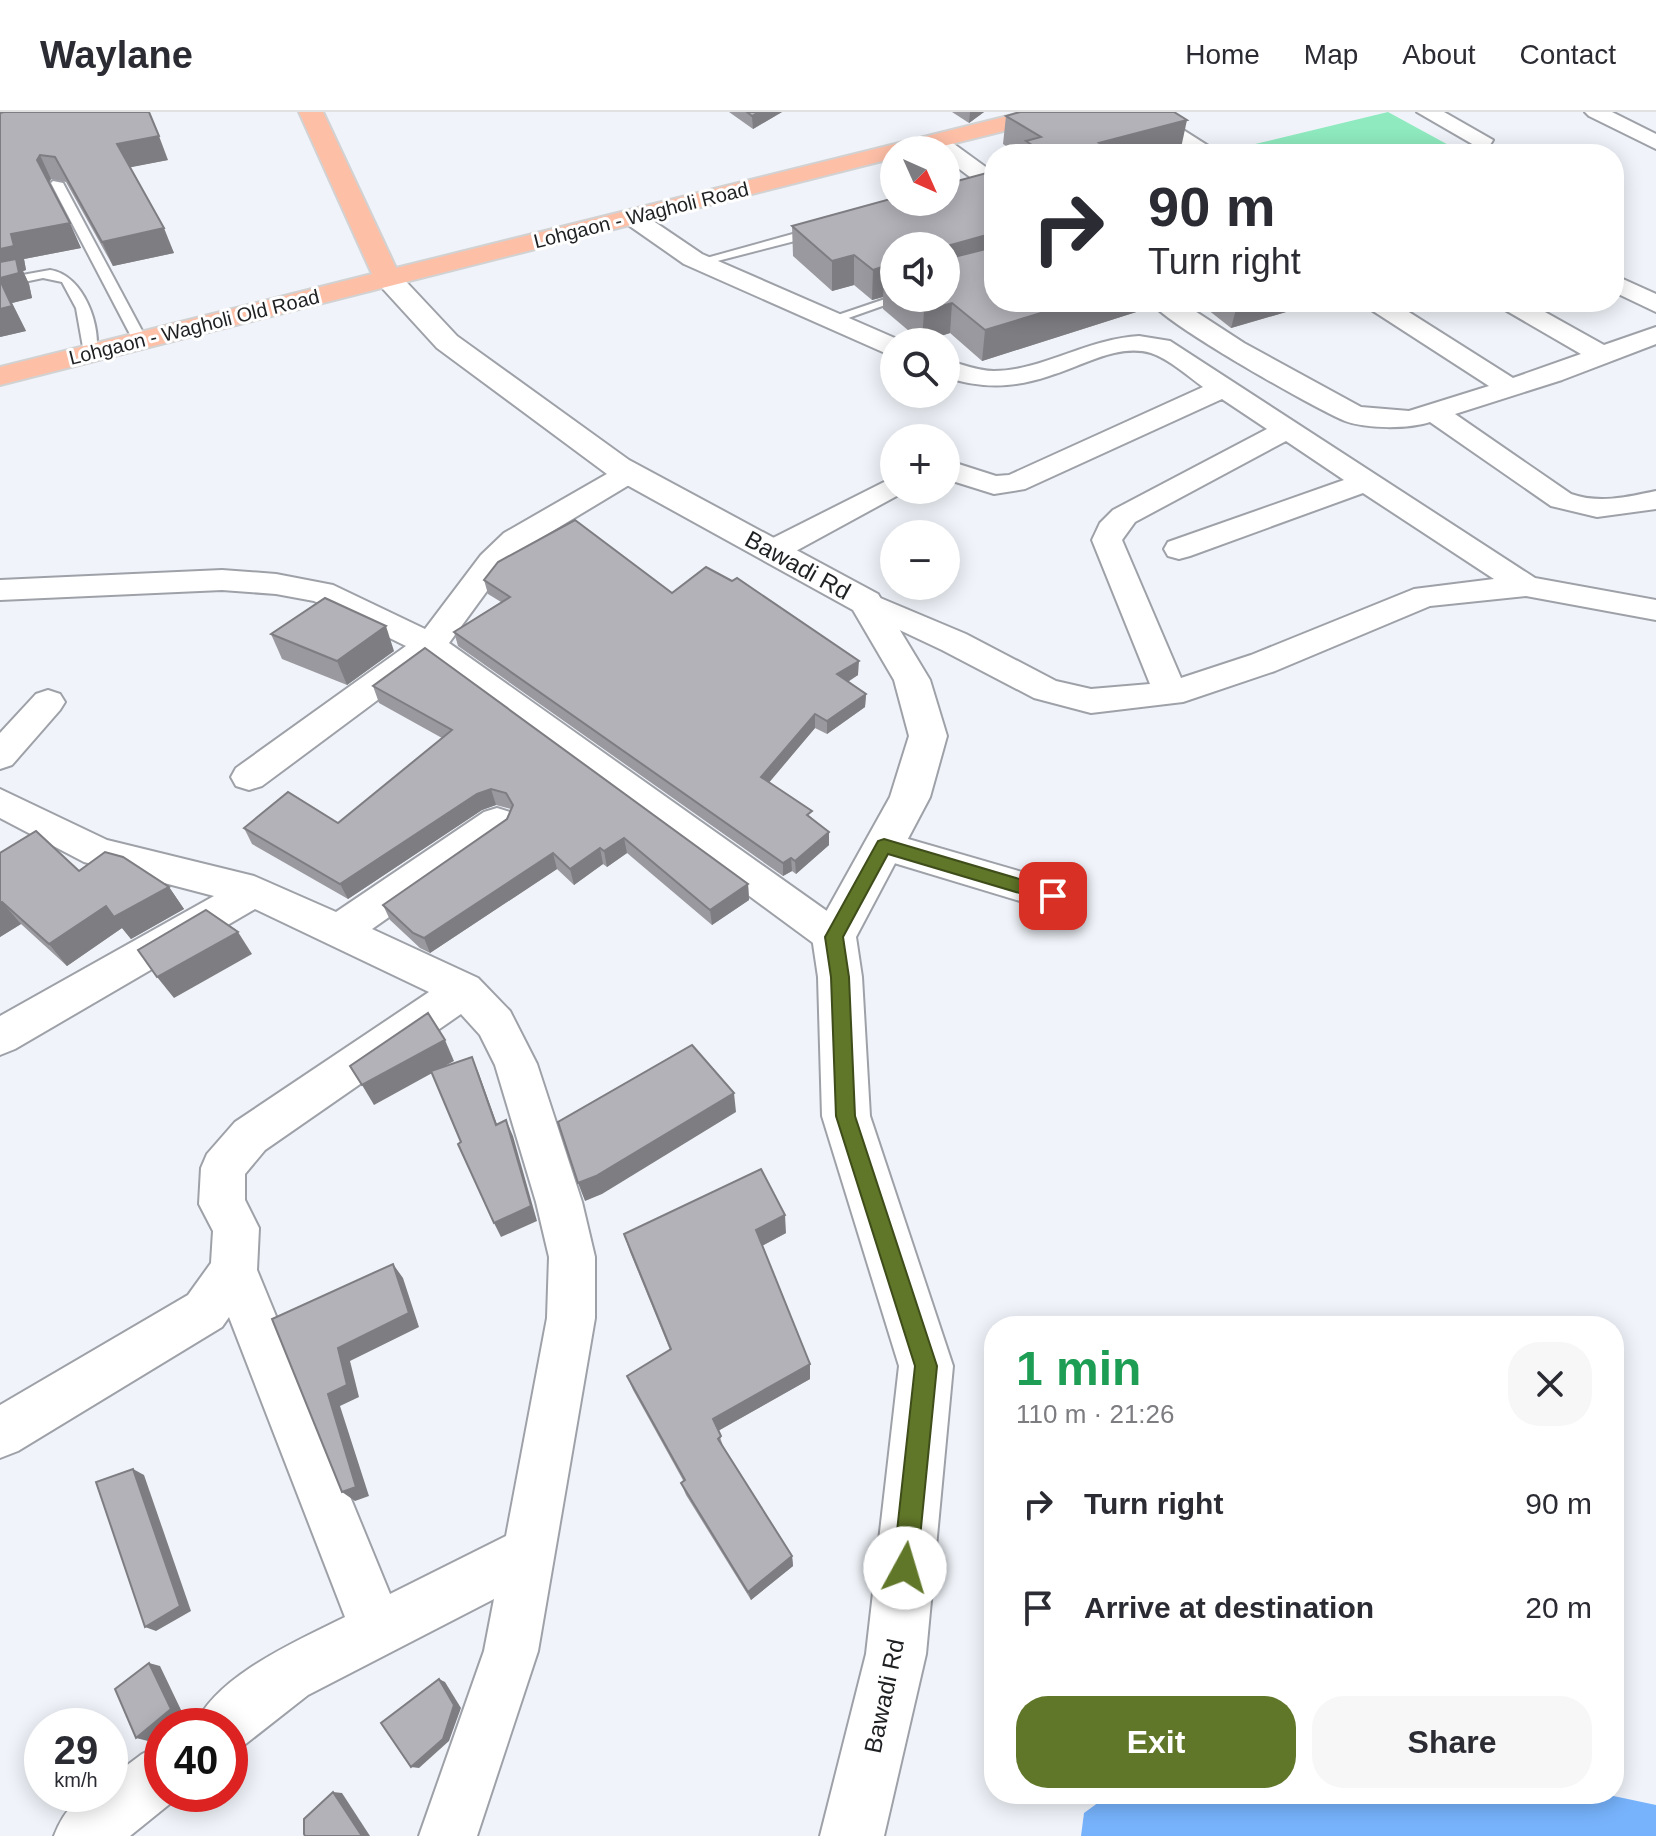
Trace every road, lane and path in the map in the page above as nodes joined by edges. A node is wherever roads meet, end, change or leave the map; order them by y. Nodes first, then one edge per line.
1 (311, 112) edge
2 (1052, 112) edge
3 (1140, 112) edge
4 (1428, 112) edge
5 (1596, 112) edge
6 (955, 136) edge
7 (1482, 140) dead end
8 (1656, 142) edge
9 (1193, 144) edge
10 (880, 154) edge
11 (960, 159) edge
12 (984, 177) edge
13 (57, 183) edge
14 (632, 217) junction
15 (838, 226) edge
16 (698, 262) junction
17 (387, 278) junction
18 (0, 283) edge
19 (1624, 287) edge
20 (880, 304) edge
21 (1656, 304) edge
22 (1179, 312) edge
23 (1392, 312) edge
24 (1527, 312) edge
25 (832, 319) junction
26 (1656, 335) edge
27 (140, 340) junction
28 (880, 341) edge
29 (91, 353) junction
30 (1602, 355) junction
31 (960, 373) edge
32 (0, 376) edge
33 (1223, 388) junction
34 (1511, 388) junction
35 (1434, 412) junction
36 (1286, 430) junction
37 (629, 473) junction
38 (960, 474) edge
39 (1366, 482) junction
40 (880, 493) edge
41 (1656, 500) edge
42 (1179, 549) dead end
43 (772, 551) junction
44 (1526, 586) junction
45 (0, 590) edge
46 (866, 602) junction
47 (1656, 610) edge
48 (430, 645) junction
49 (1171, 694) junction
50 (48, 702) dead end
51 (0, 756) edge
52 (249, 777) dead end
53 (0, 802) edge
54 (497, 822) edge
55 (884, 846) junction
56 (254, 891) junction
57 (1053, 896) dead end
58 (339, 931) junction
59 (834, 937) junction
60 (464, 990) junction
61 (0, 1037) edge
62 (234, 1270) junction
63 (0, 1433) edge
64 (529, 1552) junction
65 (377, 1628) junction
66 (246, 1708) edge
67 (144, 1788) edge
68 (83, 1836) edge
69 (448, 1836) edge
70 (852, 1836) edge

1 - 17 main road
2 - 6 main road, Lohgaon - Wagholi Road
3 - 9 street
4 - 7 street
5 - 8 street
10 - 14 main road, Lohgaon - Wagholi Road
11 - 12 street
13 - 27 lane
14 - 16 street
14 - 17 main road, Lohgaon - Wagholi Road
15 - 16 lane
16 - 25 street
17 - 27 main road, Lohgaon - Wagholi Old Road
17 - 37 street, Bawadi Rd
18 - 29 lane
19 - 21 street
20 - 25 lane
22 - 35 street
23 - 34 street
24 - 30 street
25 - 28 street
26 - 30 street
27 - 29 main road, Lohgaon - Wagholi Old Road
29 - 32 main road, Lohgaon - Wagholi Old Road
30 - 34 street
31 - 33 street
33 - 36 street
33 - 38 street
34 - 35 street
35 - 41 street
36 - 39 street
36 - 49 street
37 - 43 street, Bawadi Rd
37 - 48 street
39 - 42 street
39 - 44 street
40 - 43 street
43 - 46 street, Bawadi Rd
44 - 47 street
44 - 49 street
45 - 48 street
46 - 49 street
46 - 55 street, Bawadi Rd
48 - 52 street
48 - 59 street
50 - 51 street
53 - 56 street
54 - 58 street
55 - 57 street
55 - 59 street, Bawadi Rd
56 - 58 street
56 - 61 street
58 - 60 street
59 - 70 street, Bawadi Rd
60 - 62 street
60 - 64 street
62 - 63 street
62 - 65 street
64 - 65 street
64 - 69 street
65 - 66 street
67 - 68 street

